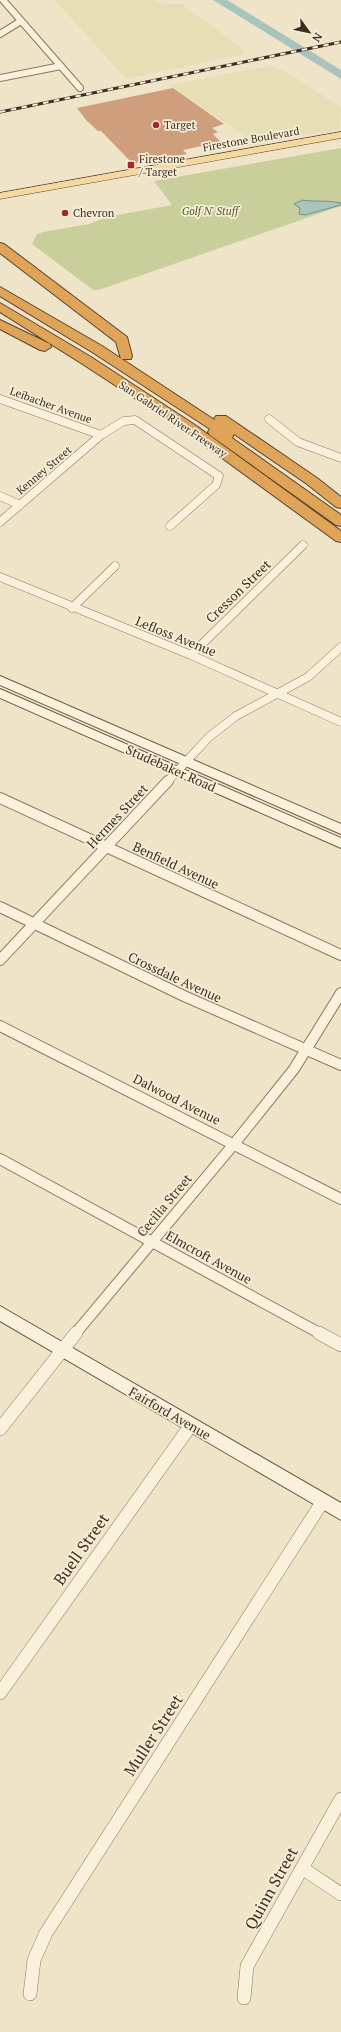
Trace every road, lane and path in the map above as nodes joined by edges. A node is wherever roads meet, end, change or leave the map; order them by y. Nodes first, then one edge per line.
1 (3, 0) edge
2 (21, 21) junction
3 (0, 34) edge
4 (61, 66) junction
5 (0, 78) edge
6 (80, 88) dead end
7 (341, 135) edge
8 (341, 143) edge
9 (247, 153) junction
10 (191, 170) junction
11 (0, 196) edge
12 (0, 204) edge
13 (0, 247) edge
14 (0, 281) edge
15 (0, 291) edge
16 (0, 295) edge
17 (0, 307) edge
18 (0, 324) edge
19 (126, 356) junction
20 (0, 398) edge
21 (269, 419) dead end
22 (190, 428) junction
23 (101, 435) junction
24 (341, 458) edge
25 (0, 496) edge
26 (20, 504) junction
27 (341, 504) edge
28 (341, 516) edge
29 (0, 522) edge
30 (341, 522) edge
31 (170, 526) dead end
32 (341, 538) edge
33 (303, 545) dead end
34 (115, 566) dead end
35 (0, 578) edge
36 (72, 608) junction
37 (341, 647) edge
38 (191, 655) junction
39 (0, 680) edge
40 (0, 693) edge
41 (276, 694) junction
42 (341, 722) edge
43 (187, 762) junction
44 (177, 771) junction
45 (0, 798) edge
46 (341, 829) edge
47 (341, 843) edge
48 (105, 847) junction
49 (0, 907) edge
50 (34, 924) junction
51 (341, 955) edge
52 (0, 960) edge
53 (341, 994) edge
54 (0, 1026) edge
55 (305, 1051) junction
56 (341, 1066) edge
57 (234, 1144) junction
58 (0, 1159) edge
59 (341, 1199) edge
60 (152, 1241) junction
61 (0, 1312) edge
62 (341, 1345) edge
63 (62, 1350) junction
64 (191, 1425) junction
65 (0, 1429) edge
66 (322, 1501) junction
67 (341, 1512) edge
68 (0, 1693) edge
69 (341, 1799) edge
70 (302, 1868) junction
71 (341, 1894) edge
72 (30, 1994) dead end
73 (244, 1998) dead end

1 - 2 street
2 - 3 street
2 - 4 street
4 - 5 street
4 - 6 street
7 - 9 main road, Firestone Boulevard
8 - 10 main road, Firestone Boulevard
9 - 10 main road
9 - 11 main road, Firestone Boulevard
10 - 12 main road, Firestone Boulevard
13 - 19 highway
14 - 19 highway
15 - 28 highway
16 - 30 highway
17 - 22 highway, San Gabriel River Freeway
18 - 22 highway
19 - 27 highway
20 - 23 street, Leibacher Avenue
21 - 24 street
22 - 32 highway, San Gabriel River Freeway
23 - 26 street, Kenney Street
23 - 31 street, Leibacher Avenue
25 - 26 street
26 - 29 street, Kenney Street
33 - 38 street, Cresson Street
34 - 36 street
35 - 36 street, Lefloss Avenue
36 - 38 street, Lefloss Avenue
37 - 41 street, Hermes Street
38 - 41 street, Lefloss Avenue
39 - 43 main road, Studebaker Road
40 - 44 main road, Studebaker Road
41 - 42 street, Lefloss Avenue
41 - 43 street, Hermes Street
43 - 44 street, Hermes Street
43 - 46 main road, Studebaker Road
44 - 47 main road, Studebaker Road
44 - 48 street, Hermes Street
45 - 48 street, Benfield Avenue
48 - 50 street, Hermes Street
48 - 51 street, Benfield Avenue
49 - 50 street, Crossdale Avenue
50 - 52 street, Hermes Street
50 - 55 street, Crossdale Avenue
53 - 55 street, Cecilia Street
54 - 57 street, Dalwood Avenue
55 - 56 street, Crossdale Avenue
55 - 57 street, Cecilia Street
57 - 59 street, Dalwood Avenue
57 - 60 street, Cecilia Street
58 - 60 street, Elmcroft Avenue
60 - 62 street, Elmcroft Avenue
60 - 63 street, Cecilia Street
61 - 63 main road, Fairford Avenue
63 - 64 main road, Fairford Avenue
63 - 65 street, Cecilia Street
64 - 66 main road, Fairford Avenue
64 - 68 street, Buell Street
66 - 67 main road, Fairford Avenue
66 - 72 street, Muller Street
69 - 70 street, Quinn Street
70 - 71 street
70 - 73 street, Quinn Street

